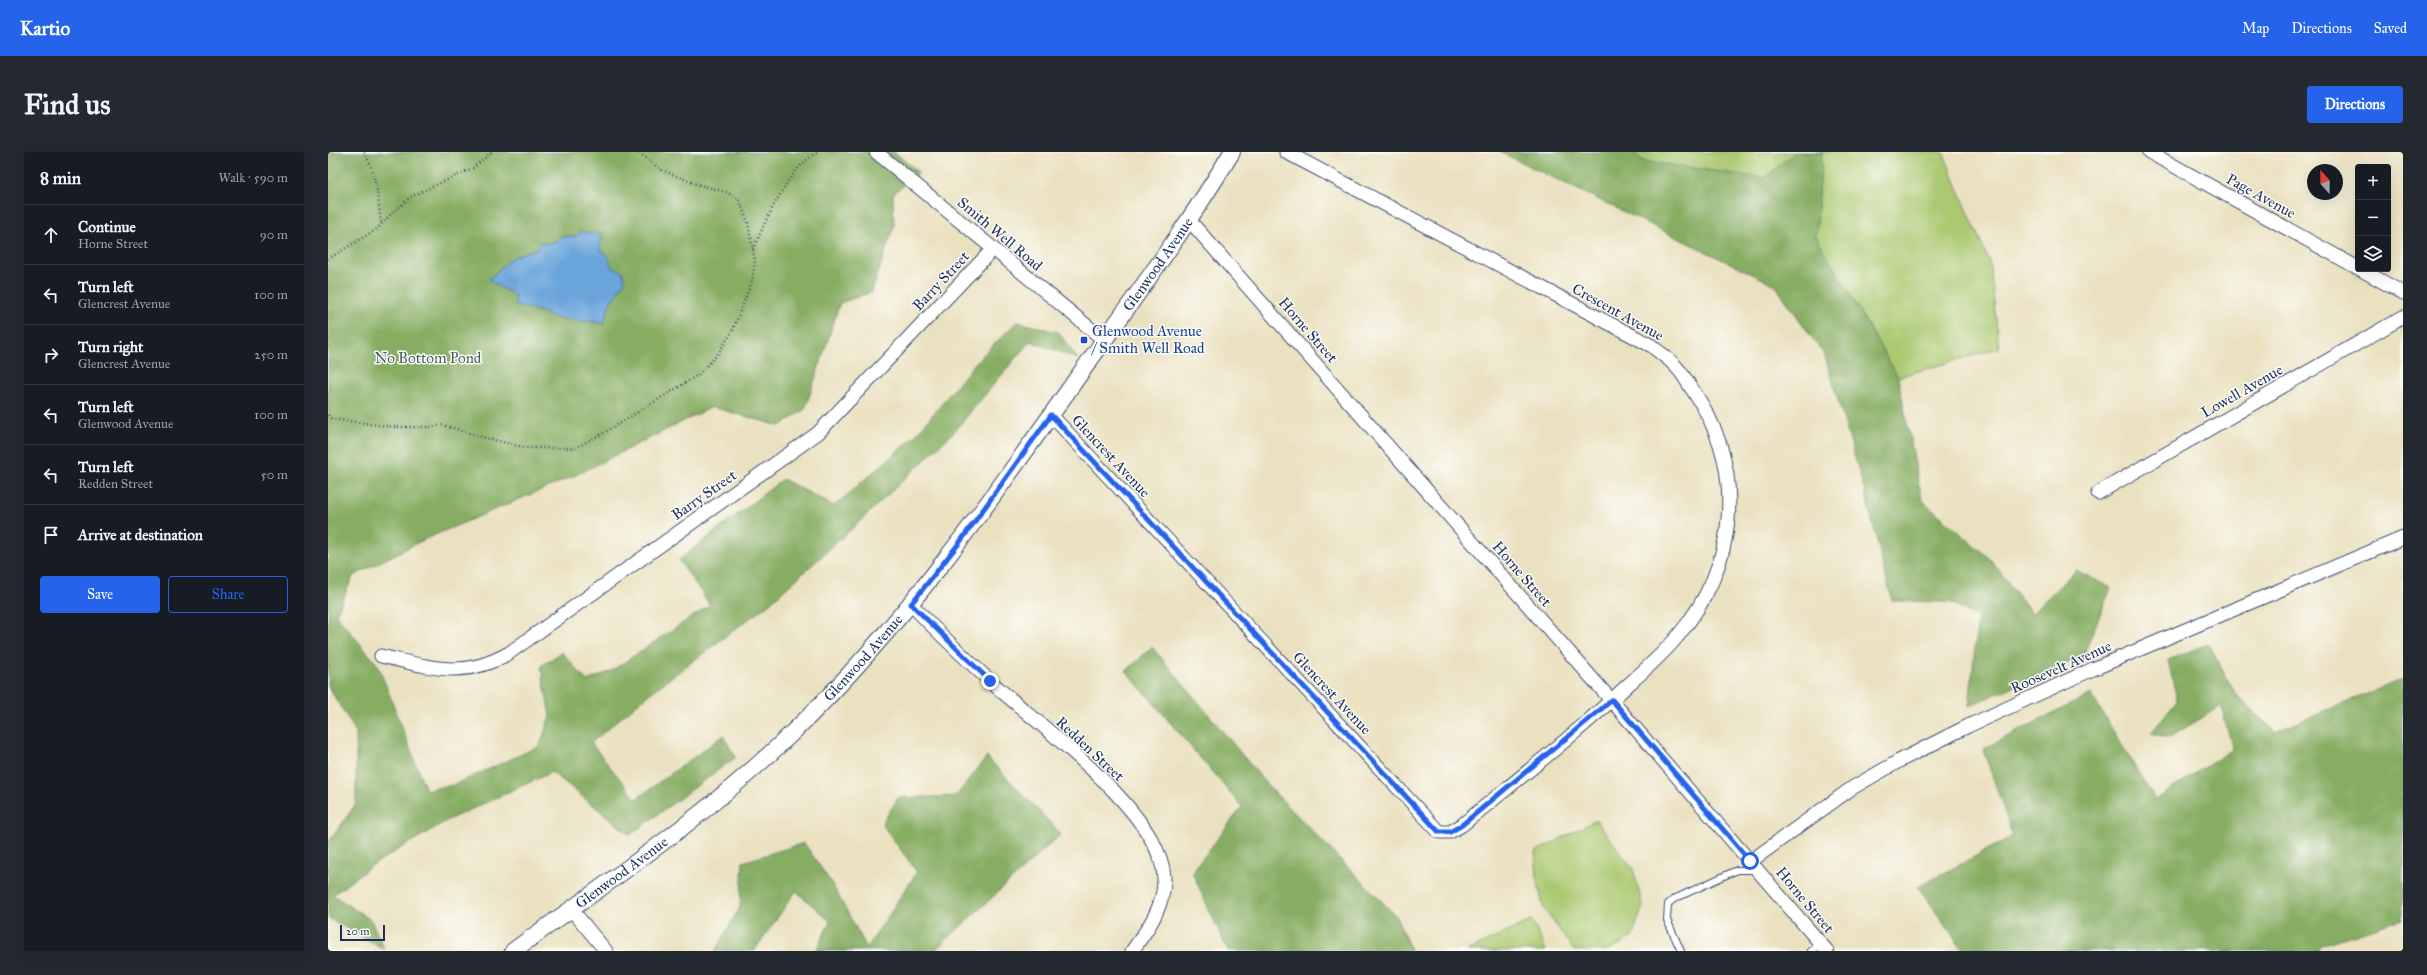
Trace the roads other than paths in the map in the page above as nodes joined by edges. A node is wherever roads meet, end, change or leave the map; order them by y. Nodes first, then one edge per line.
1 (876, 152) edge
2 (1232, 152) edge
3 (1286, 152) edge
4 (2149, 152) edge
5 (1189, 220) junction
6 (993, 249) junction
7 (2355, 266) edge
8 (2366, 272) edge
9 (2403, 293) edge
10 (2403, 317) edge
11 (1104, 340) junction
12 (1051, 415) junction
13 (2098, 493) dead end
14 (2403, 538) edge
15 (911, 604) junction
16 (381, 656) dead end
17 (1612, 700) junction
18 (1754, 865) junction
19 (571, 909) junction
20 (1820, 949) edge
21 (513, 951) edge
22 (606, 951) edge
23 (1132, 951) edge
24 (1682, 951) edge

1 - 6 street, Smith Well Road
2 - 5 street, Glenwood Avenue
3 - 17 street, Crescent Avenue
4 - 7 street, Page Avenue
5 - 11 street, Glenwood Avenue
5 - 17 street, Horne Street
6 - 11 street, Smith Well Road
6 - 16 street, Barry Street
8 - 9 street, Page Avenue
10 - 13 street, Lowell Avenue
11 - 12 street, Glenwood Avenue
12 - 15 street, Glenwood Avenue
12 - 17 street, Glencrest Avenue
14 - 18 street, Roosevelt Avenue
15 - 19 street, Glenwood Avenue
15 - 23 street, Redden Street
17 - 18 street, Horne Street
18 - 20 street, Horne Street
18 - 24 lane
19 - 21 street, Glenwood Avenue
19 - 22 street

